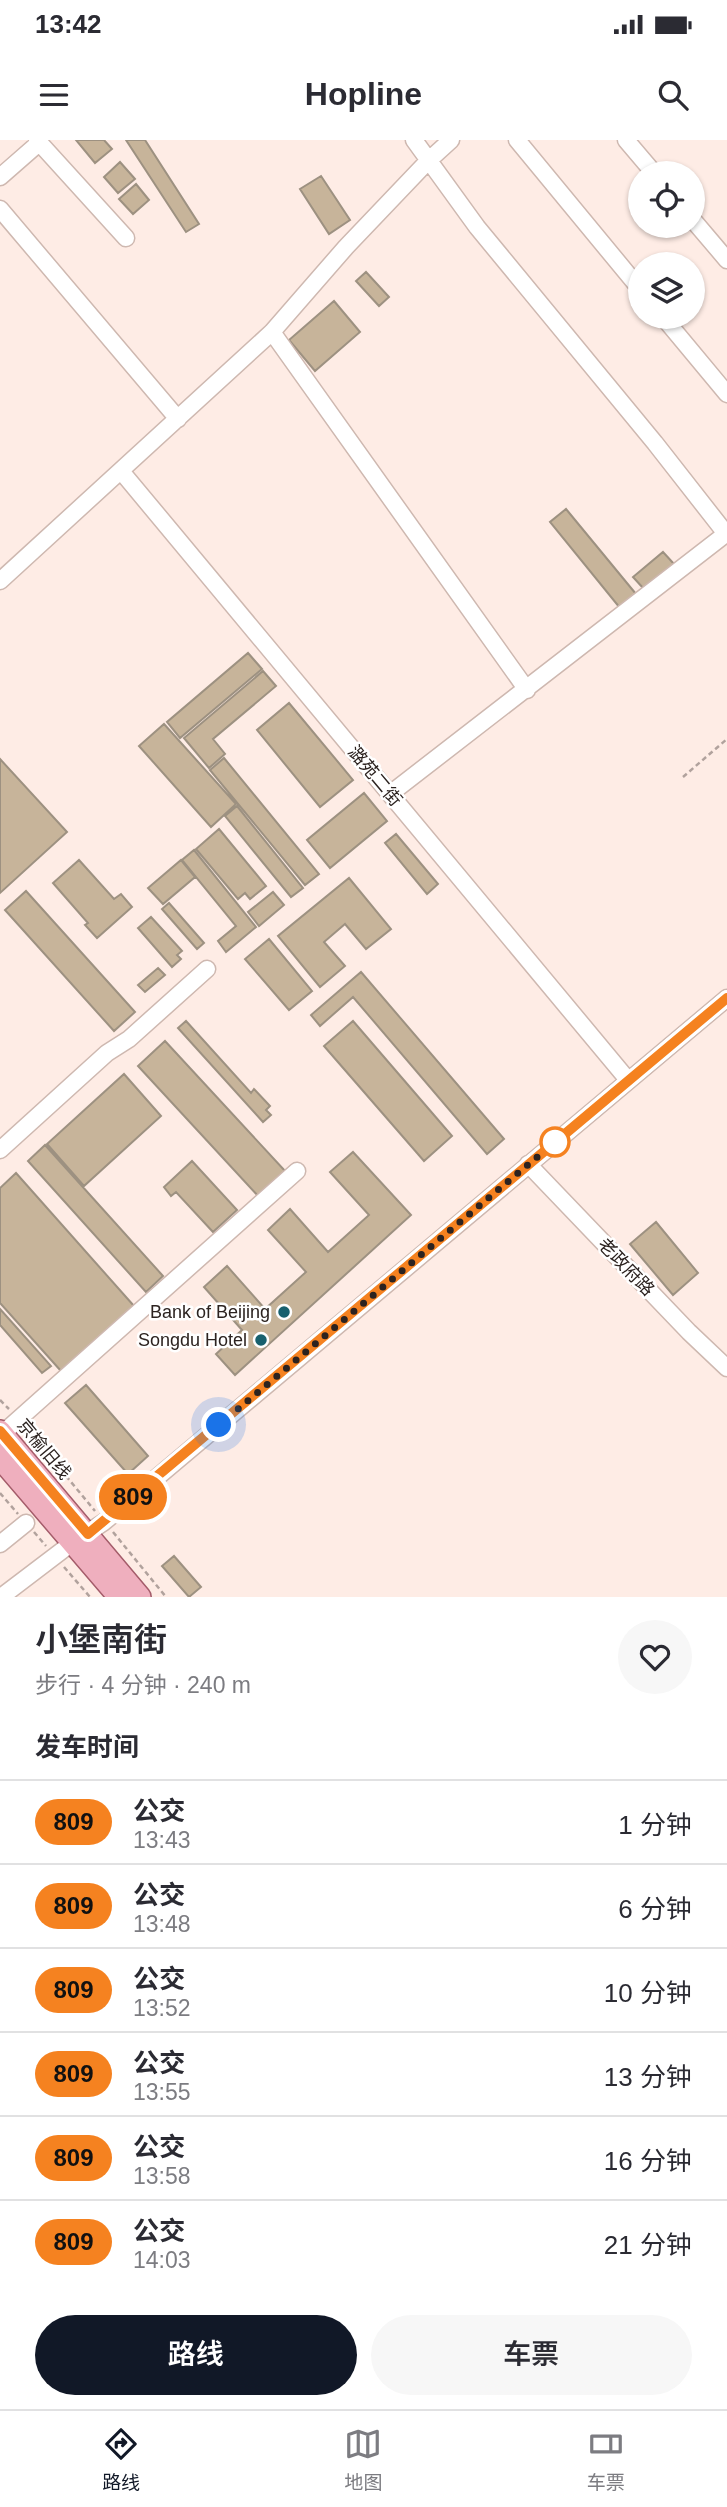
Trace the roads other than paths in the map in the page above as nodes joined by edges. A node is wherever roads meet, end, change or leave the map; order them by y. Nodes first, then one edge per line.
1 (414, 140) edge
2 (451, 140) edge
3 (517, 140) edge
4 (626, 140) edge
5 (38, 141) edge
6 (428, 161) junction
7 (644, 161) edge
8 (0, 177) edge
9 (0, 209) edge
10 (705, 234) edge
11 (126, 238) dead end
12 (727, 260) edge
13 (628, 274) edge
14 (673, 329) edge
15 (272, 332) junction
16 (727, 394) edge
17 (178, 419) junction
18 (121, 471) junction
19 (727, 534) edge
20 (0, 581) edge
21 (527, 690) junction
22 (390, 794) junction
23 (207, 969) dead end
24 (727, 998) edge
25 (628, 1080) junction
26 (0, 1150) edge
27 (528, 1164) junction
28 (298, 1171) dead end
29 (727, 1368) edge
30 (1, 1433) edge
31 (0, 1458) edge
32 (26, 1523) dead end
33 (88, 1533) junction
34 (0, 1544) edge
35 (1, 1597) edge
36 (119, 1597) edge
37 (140, 1597) edge

1 - 6 street
2 - 6 street
3 - 13 street
4 - 7 street
5 - 8 street
5 - 11 street
6 - 15 street
6 - 19 street
9 - 17 street
10 - 12 street
14 - 16 street
15 - 17 street
15 - 21 street
17 - 18 street
18 - 20 street
18 - 22 street, 潞苑二街
19 - 21 street
21 - 22 street
22 - 25 street, 潞苑二街
23 - 26 street
24 - 25 street
25 - 27 street
27 - 29 street, 老政府路
27 - 33 street
28 - 30 street
30 - 33 main road, 京榆旧线
31 - 33 main road, 京榆旧线
32 - 34 street
33 - 35 street
33 - 36 main road, 京榆旧线
33 - 37 main road, 京榆旧线

